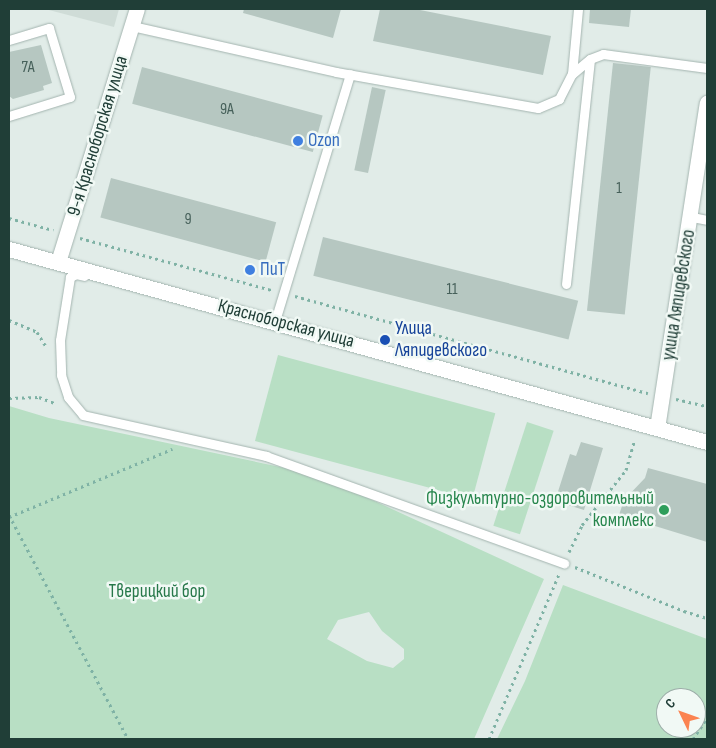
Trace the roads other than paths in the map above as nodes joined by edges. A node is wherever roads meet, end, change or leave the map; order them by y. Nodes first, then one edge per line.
1 (137, 9) edge
2 (578, 9) edge
3 (132, 26) junction
4 (9, 40) edge
5 (590, 59) junction
6 (707, 68) edge
7 (350, 74) junction
8 (572, 74) junction
9 (707, 103) edge
10 (9, 116) edge
11 (692, 217) junction
12 (707, 220) edge
13 (9, 249) edge
14 (58, 262) junction
15 (566, 284) dead end
16 (171, 293) junction
17 (275, 321) junction
18 (657, 428) junction
19 (707, 442) edge
20 (564, 563) road end

1 - 3 street, 9-я Красноборская улица
2 - 8 lane
3 - 7 lane
3 - 14 street, 9-я Красноборская улица
4 - 10 lane
5 - 6 lane
5 - 8 lane
5 - 15 lane
7 - 8 lane
7 - 17 lane
9 - 11 street, улица Ляпидевского
11 - 12 lane
11 - 18 street, улица Ляпидевского
13 - 14 street, Красноборская улица
14 - 16 street, Красноборская улица
16 - 17 street, Красноборская улица
16 - 20 lane
17 - 18 street, Красноборская улица
18 - 19 street, Красноборская улица

